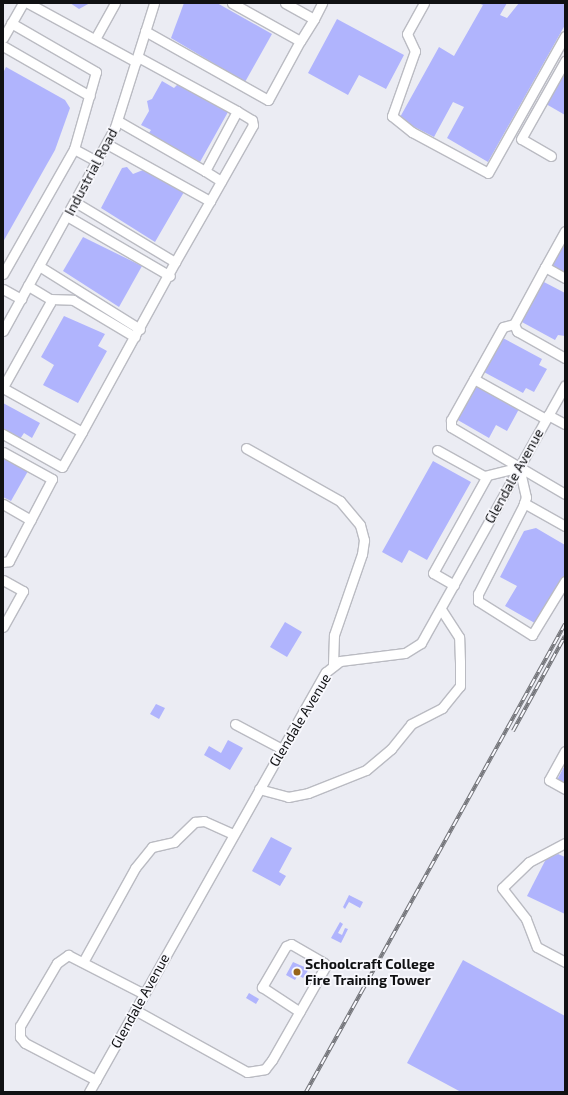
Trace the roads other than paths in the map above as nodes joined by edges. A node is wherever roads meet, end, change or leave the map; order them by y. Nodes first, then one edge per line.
1 (23, 3) edge
2 (28, 3) edge
3 (115, 3) edge
4 (154, 3) edge
5 (232, 3) edge
6 (285, 3) edge
7 (322, 3) edge
8 (424, 3) edge
9 (314, 19) junction
10 (12, 23) junction
11 (145, 31) junction
12 (565, 36) edge
13 (3, 38) edge
14 (95, 39) junction
15 (300, 41) junction
16 (3, 46) edge
17 (137, 59) junction
18 (565, 61) edge
19 (90, 96) junction
20 (238, 111) junction
21 (118, 121) junction
22 (107, 144) junction
23 (74, 149) junction
24 (551, 156) dead end
25 (98, 162) junction
26 (205, 172) junction
27 (221, 181) junction
28 (210, 201) junction
29 (75, 202) junction
30 (67, 216) junction
31 (565, 231) edge
32 (175, 262) junction
33 (39, 266) junction
34 (544, 267) junction
35 (3, 274) edge
36 (170, 276) junction
37 (565, 278) edge
38 (28, 286) junction
39 (3, 289) edge
40 (50, 298) junction
41 (21, 299) junction
42 (514, 324) junction
43 (140, 329) junction
44 (3, 331) edge
45 (135, 337) junction
46 (565, 358) edge
47 (474, 379) junction
48 (565, 385) edge
49 (3, 387) edge
50 (547, 417) junction
51 (565, 424) edge
52 (82, 432) junction
53 (3, 434) edge
54 (246, 448) dead end
55 (437, 450) dead end
56 (3, 452) edge
57 (519, 467) junction
58 (487, 476) junction
59 (565, 494) edge
60 (524, 503) junction
61 (3, 504) edge
62 (31, 520) junction
63 (565, 526) edge
64 (3, 562) edge
65 (3, 580) edge
66 (565, 581) edge
67 (454, 585) junction
68 (441, 609) junction
69 (3, 627) edge
70 (333, 666) junction
71 (235, 724) dead end
72 (282, 749) junction
73 (565, 751) edge
74 (259, 789) junction
75 (565, 789) edge
76 (233, 834) junction
77 (565, 843) edge
78 (83, 962) junction
79 (565, 962) edge
80 (144, 994) junction
81 (135, 1010) junction
82 (300, 1012) junction
83 (96, 1080) junction
84 (89, 1092) edge

1 - 10 street
2 - 14 street
3 - 14 street
4 - 11 street, Industrial Road
5 - 15 street
6 - 9 street
7 - 9 street
8 - 12 street
9 - 15 street
10 - 13 street
10 - 19 street
11 - 15 street
11 - 17 street, Industrial Road
14 - 17 street
16 - 19 street
17 - 20 street
17 - 21 street, Industrial Road
18 - 24 street
19 - 23 street
20 - 26 street
20 - 27 street
21 - 22 street, Industrial Road
21 - 26 street
22 - 25 street, Industrial Road
22 - 28 street
23 - 25 street
23 - 35 street
25 - 29 street, Industrial Road
26 - 27 street
27 - 28 street
28 - 32 street
29 - 30 street, Industrial Road
29 - 32 street
30 - 33 street, Industrial Road
30 - 36 street
31 - 34 street
32 - 36 street
33 - 38 street, Industrial Road
33 - 43 street
34 - 37 street
34 - 42 street
36 - 43 street
38 - 40 street
38 - 41 street, Industrial Road
39 - 41 street
40 - 45 street
40 - 49 street
41 - 44 street, Industrial Road
42 - 46 street
42 - 47 street
43 - 45 street
45 - 52 street
47 - 50 street
47 - 57 street
48 - 50 street, Glendale Avenue
49 - 52 street
50 - 51 street
50 - 57 street, Glendale Avenue
52 - 53 street
54 - 70 street
55 - 58 street
56 - 62 street
57 - 58 street
57 - 59 street
57 - 60 street
57 - 67 street, Glendale Avenue
58 - 67 street
60 - 63 street
60 - 66 street
61 - 62 street
62 - 64 street
65 - 69 street
67 - 68 street, Glendale Avenue
68 - 70 street, Glendale Avenue
68 - 74 street
70 - 72 street, Glendale Avenue
71 - 72 street
72 - 74 street, Glendale Avenue
73 - 75 street
74 - 76 street, Glendale Avenue
76 - 78 street
76 - 80 street, Glendale Avenue
77 - 79 street
78 - 80 street
78 - 83 street
80 - 81 street, Glendale Avenue
81 - 82 street
81 - 83 street, Glendale Avenue
82 - 82 street
83 - 84 street, Glendale Avenue

